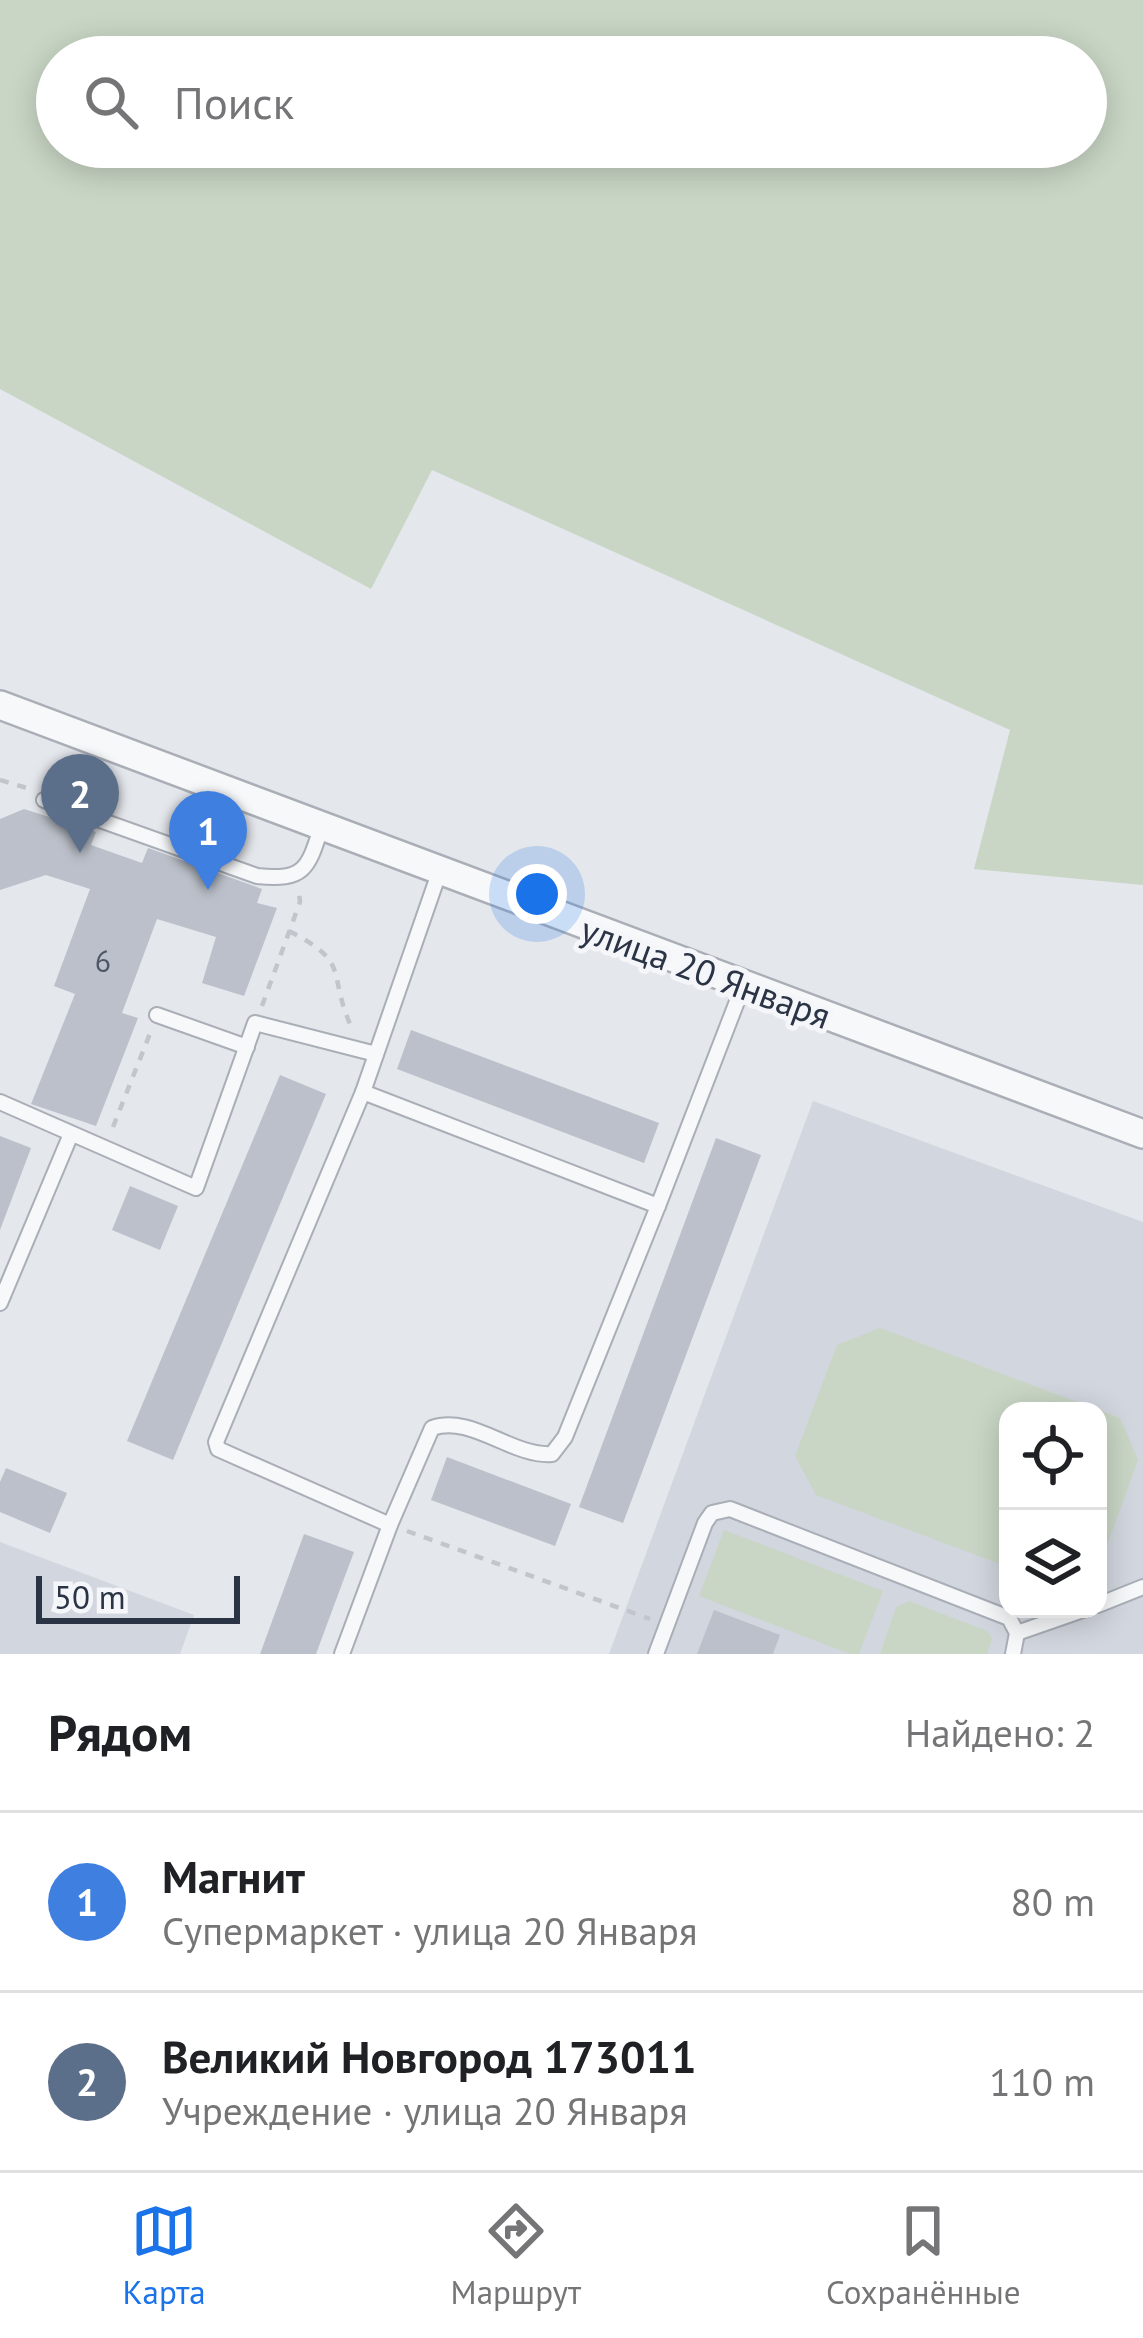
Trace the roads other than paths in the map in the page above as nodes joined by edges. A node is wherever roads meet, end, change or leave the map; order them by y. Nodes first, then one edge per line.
1 (0, 705) edge
2 (44, 800) road end
3 (321, 828) junction
4 (440, 873) junction
5 (743, 986) junction
6 (157, 1015) road end
7 (247, 1046) junction
8 (376, 1054) junction
9 (363, 1092) junction
10 (0, 1102) edge
11 (71, 1134) junction
12 (1143, 1134) edge
13 (658, 1207) junction
14 (0, 1303) edge
15 (391, 1525) junction
16 (1143, 1587) edge
17 (1107, 1601) edge
18 (1060, 1618) edge
19 (1017, 1633) junction
20 (342, 1654) edge
21 (656, 1654) edge
22 (1013, 1654) edge

1 - 3 street, улица 20 Января
2 - 3 lane
3 - 4 street, улица 20 Января
4 - 5 street, улица 20 Января
4 - 8 lane
5 - 12 street, улица 20 Января
5 - 13 lane
6 - 7 lane
7 - 8 lane
7 - 11 lane
8 - 9 lane
9 - 13 lane
9 - 15 lane
10 - 11 lane
11 - 14 lane
13 - 15 lane
15 - 20 lane
16 - 17 lane
18 - 19 lane
19 - 21 lane
19 - 22 lane

